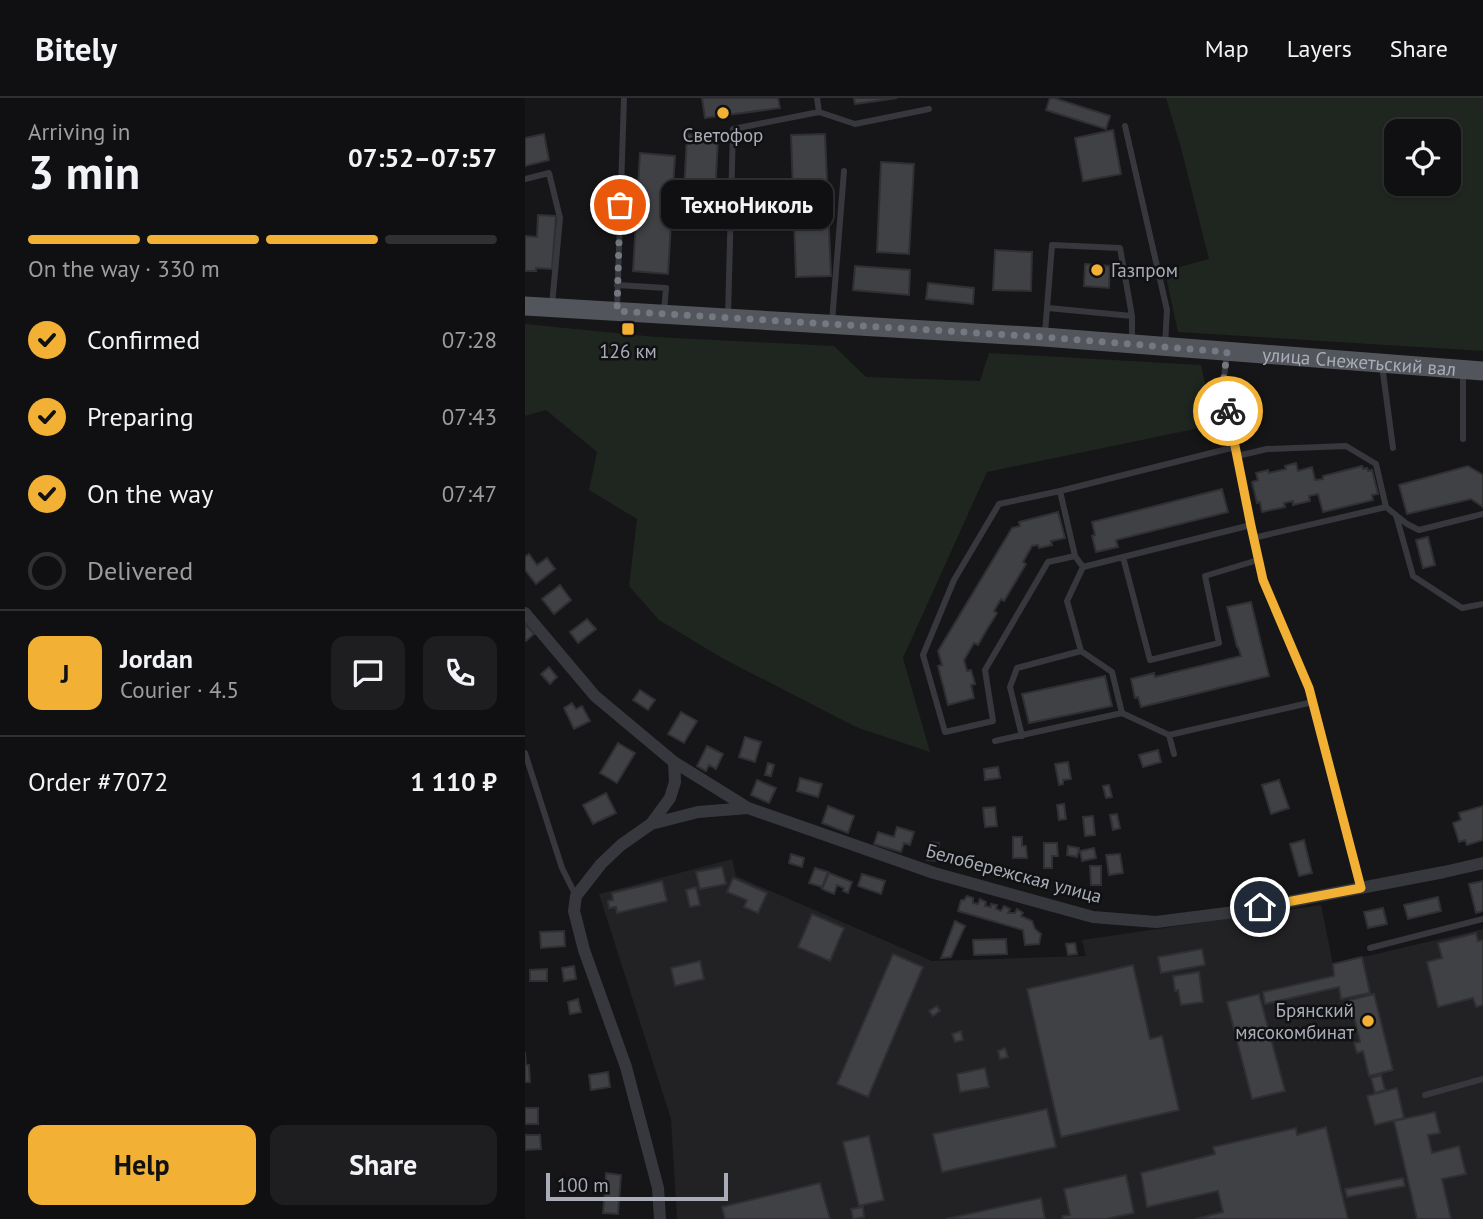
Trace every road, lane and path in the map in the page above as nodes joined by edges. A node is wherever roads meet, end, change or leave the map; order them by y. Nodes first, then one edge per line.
1 (624, 98) edge
2 (817, 98) edge
3 (929, 109) dead end
4 (819, 112) junction
5 (1125, 126) dead end
6 (844, 171) dead end
7 (525, 179) edge
8 (617, 285) junction
9 (525, 306) edge
10 (552, 307) junction
11 (1048, 308) junction
12 (617, 311) junction
13 (663, 314) junction
14 (1132, 316) junction
15 (728, 318) junction
16 (832, 324) junction
17 (1044, 337) junction
18 (1132, 344) junction
19 (1165, 347) junction
20 (1227, 352) junction
21 (1382, 363) junction
22 (1463, 369) junction
23 (1483, 371) edge
24 (1463, 439) dead end
25 (1235, 447) junction
26 (1393, 448) dead end
27 (1237, 456) junction
28 (1060, 492) junction
29 (1386, 508) junction
30 (1483, 514) edge
31 (1396, 515) junction
32 (1251, 526) junction
33 (1253, 538) junction
34 (1075, 556) junction
35 (1123, 556) junction
36 (1258, 560) junction
37 (1083, 566) junction
38 (1483, 604) edge
39 (525, 613) edge
40 (1081, 651) junction
41 (1313, 702) junction
42 (1122, 713) junction
43 (1169, 735) junction
44 (1022, 736) junction
45 (995, 741) dead end
46 (525, 754) edge
47 (1174, 754) dead end
48 (674, 762) junction
49 (748, 808) junction
50 (651, 824) junction
51 (1483, 863) edge
52 (1361, 888) junction
53 (576, 896) junction
54 (1483, 919) edge
55 (1370, 947) dead end
56 (1483, 1079) edge
57 (1425, 1095) dead end
58 (660, 1219) edge

1 - 8 lane
2 - 4 lane
3 - 4 lane
4 - 15 lane
5 - 19 lane
6 - 16 lane
7 - 10 lane
8 - 12 lane
8 - 13 lane
9 - 10 main road, улица Снежетьский вал
10 - 12 main road, улица Снежетьский вал
11 - 14 lane
11 - 14 lane
11 - 17 lane
12 - 13 main road, улица Снежетьский вал
13 - 15 main road, улица Снежетьский вал
14 - 18 lane
15 - 16 main road, улица Снежетьский вал
16 - 17 main road, улица Снежетьский вал
17 - 18 main road, улица Снежетьский вал
18 - 19 main road, улица Снежетьский вал
19 - 20 main road, улица Снежетьский вал
20 - 21 main road, улица Снежетьский вал
20 - 25 lane
21 - 22 main road, улица Снежетьский вал
21 - 26 lane
22 - 23 main road, улица Снежетьский вал
22 - 24 lane
25 - 27 lane
25 - 28 lane
27 - 29 lane
27 - 32 lane
28 - 34 lane
28 - 34 lane
29 - 31 lane
29 - 33 lane
30 - 31 lane
31 - 38 lane
32 - 33 lane
32 - 35 lane
33 - 36 lane
34 - 37 lane
35 - 36 lane
35 - 37 lane
36 - 41 lane
37 - 40 lane
39 - 48 street, Белобережская улица
40 - 42 lane
40 - 44 lane
41 - 43 lane
41 - 52 lane
42 - 43 lane
42 - 44 lane
43 - 47 lane
44 - 45 lane
46 - 53 lane
48 - 49 street, Белобережская улица
48 - 50 street
49 - 50 street, Белобережская улица
49 - 52 street, Белобережская улица
50 - 53 street, Белобережская улица
51 - 52 street, Белобережская улица
53 - 58 street
54 - 55 lane
56 - 57 lane

